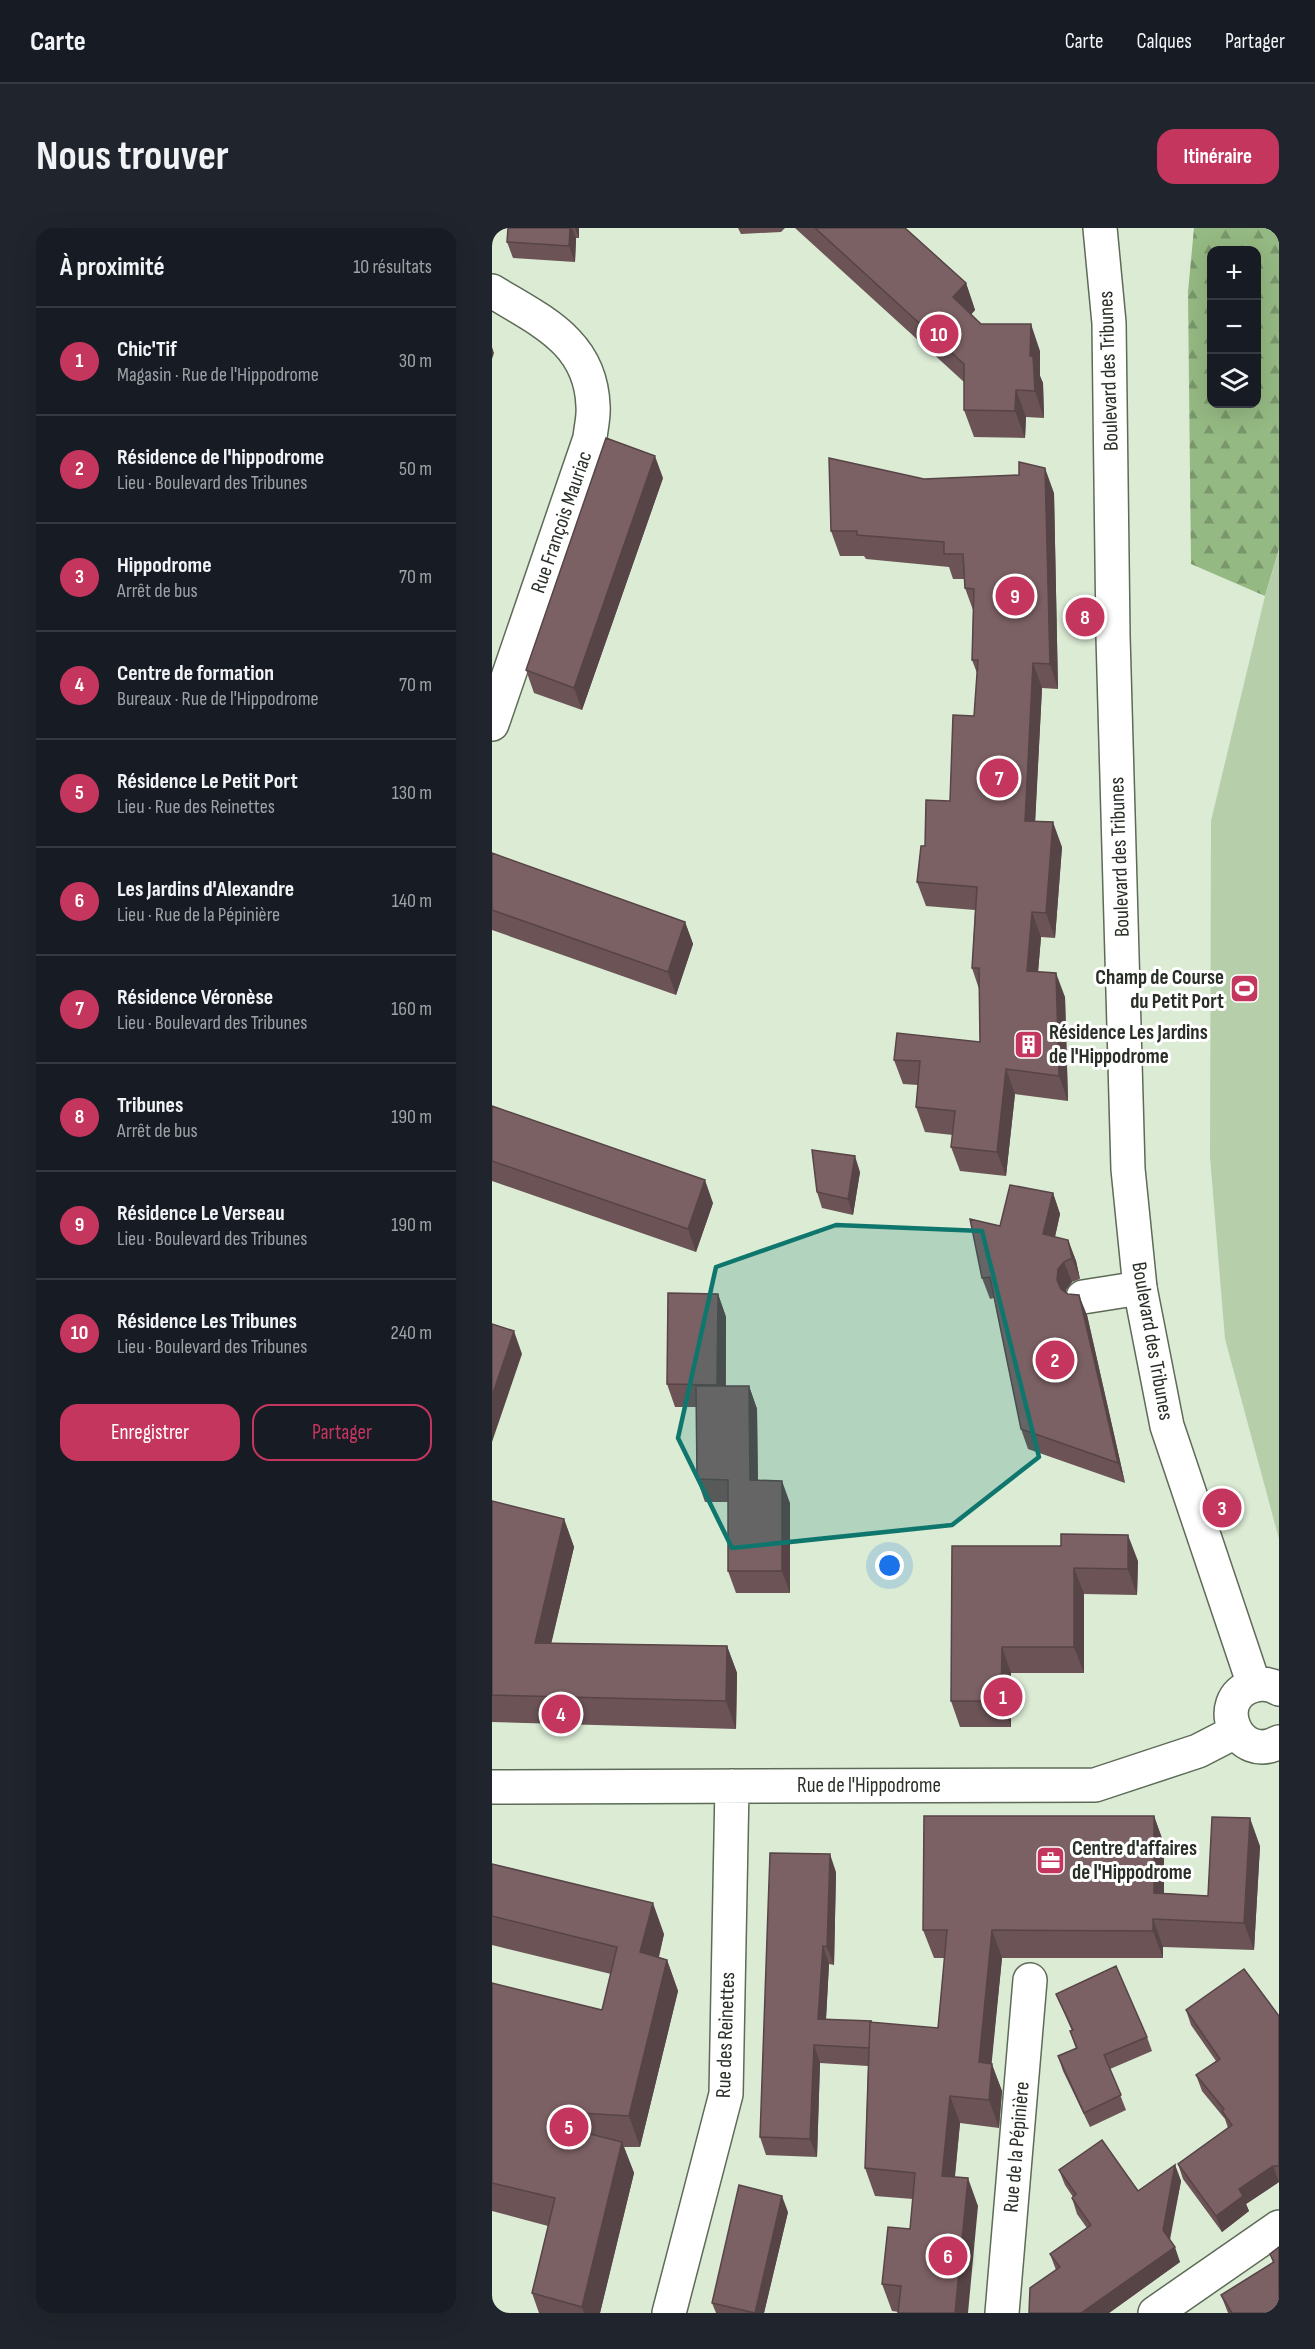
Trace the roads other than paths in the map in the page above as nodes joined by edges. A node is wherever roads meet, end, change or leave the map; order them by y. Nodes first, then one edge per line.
1 (1100, 228) edge
2 (492, 291) edge
3 (492, 724) edge
4 (1140, 1288) junction
5 (1083, 1297) dead end
6 (1267, 1687) edge
7 (1236, 1732) junction
8 (1277, 1749) edge
9 (732, 1786) junction
10 (492, 1787) edge
11 (1030, 1980) dead end
12 (1279, 2227) edge
13 (669, 2313) edge
14 (1002, 2313) edge
15 (1155, 2313) edge

1 - 4 street, Boulevard des Tribunes
2 - 3 street, Rue François Mauriac
4 - 5 street
4 - 6 street, Boulevard des Tribunes
6 - 7 street
7 - 8 street
7 - 9 street, Rue de l'Hippodrome
9 - 10 street, Rue de l'Hippodrome
9 - 13 street, Rue des Reinettes
11 - 14 street, Rue de la Pépinière
12 - 15 street

